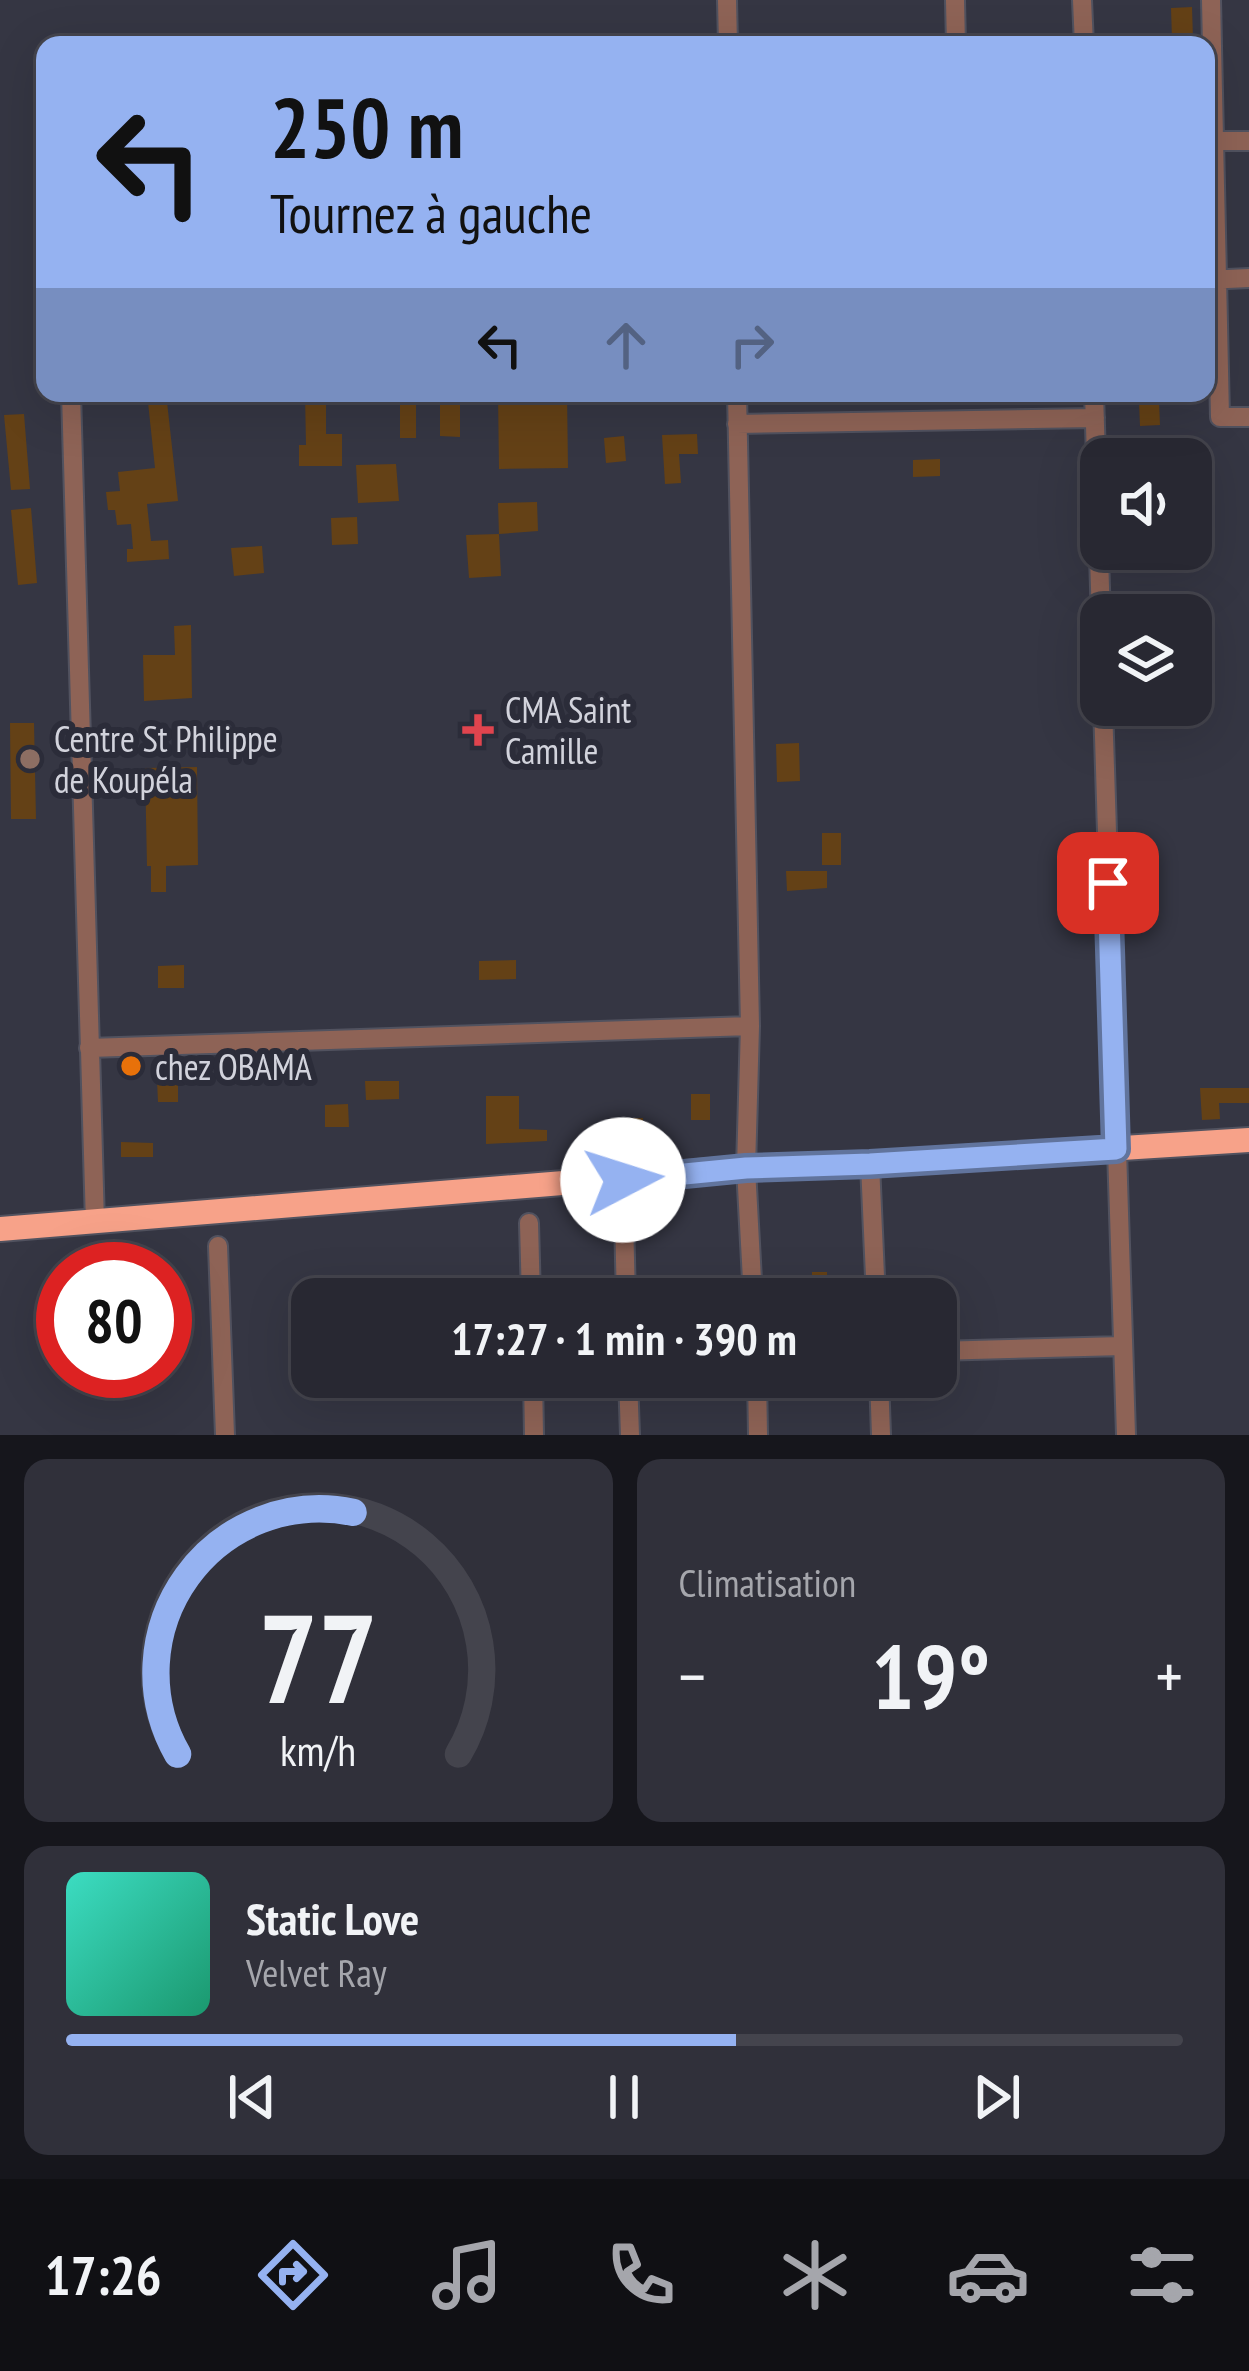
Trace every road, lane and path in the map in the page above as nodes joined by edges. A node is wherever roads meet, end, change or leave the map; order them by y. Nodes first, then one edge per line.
1 (727, 0) edge
2 (955, 0) edge
3 (1082, 0) edge
4 (1211, 0) edge
5 (728, 36) edge
6 (956, 36) edge
7 (1084, 36) edge
8 (1211, 36) edge
9 (1215, 141) edge
10 (1249, 141) edge
11 (1249, 278) edge
12 (1215, 279) edge
13 (1215, 331) edge
14 (71, 402) edge
15 (736, 402) edge
16 (1094, 402) edge
17 (1095, 418) junction
18 (1249, 418) edge
19 (737, 424) junction
20 (1100, 594) edge
21 (1104, 726) edge
22 (750, 1026) junction
23 (89, 1048) junction
24 (1247, 1146) edge
25 (1116, 1149) junction
26 (870, 1164) junction
27 (746, 1168) junction
28 (623, 1180) junction
29 (95, 1223) junction
30 (529, 1223) dead end
31 (0, 1229) edge
32 (218, 1246) dead end
33 (530, 1278) edge
34 (625, 1278) edge
35 (752, 1278) edge
36 (875, 1278) edge
37 (1123, 1346) junction
38 (957, 1351) edge
39 (533, 1398) edge
40 (629, 1398) edge
41 (757, 1398) edge
42 (880, 1398) edge
43 (225, 1435) edge
44 (534, 1435) edge
45 (630, 1435) edge
46 (758, 1435) edge
47 (881, 1435) edge
48 (1126, 1435) edge

1 - 5 street
2 - 6 street
3 - 7 street
4 - 8 street
9 - 10 street
11 - 12 street
13 - 18 street
14 - 23 street
15 - 19 street
16 - 17 street
17 - 19 street
17 - 20 street
19 - 22 street
21 - 25 street
22 - 23 street
22 - 27 street
23 - 29 street
24 - 25 highway
25 - 26 highway
25 - 37 street
26 - 27 highway
26 - 36 street
27 - 28 highway
27 - 35 street
28 - 29 highway
28 - 34 street
29 - 31 highway
30 - 33 street
32 - 43 street
37 - 38 street
37 - 48 street
39 - 44 street
40 - 45 street
41 - 46 street
42 - 47 street

